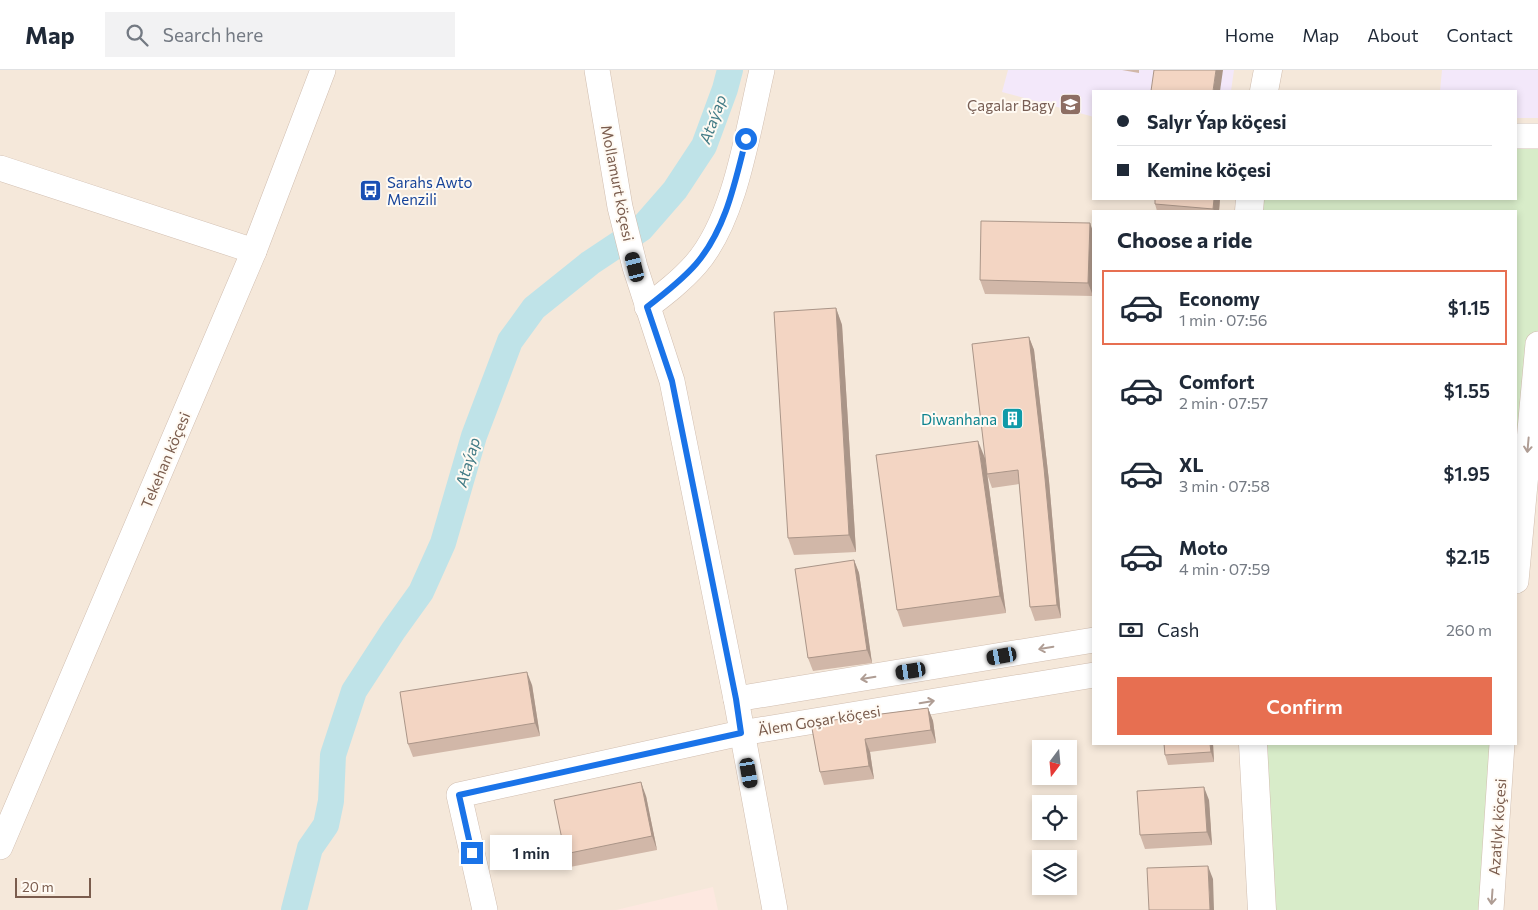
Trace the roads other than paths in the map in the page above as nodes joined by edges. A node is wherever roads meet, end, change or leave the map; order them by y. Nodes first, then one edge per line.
1 (323, 70) edge
2 (597, 70) edge
3 (762, 70) edge
4 (1268, 70) edge
5 (1264, 90) edge
6 (1517, 136) edge
7 (1538, 136) edge
8 (0, 168) edge
9 (254, 251) junction
10 (647, 307) junction
11 (1538, 344) edge
12 (1517, 570) edge
13 (1092, 640) edge
14 (1092, 675) edge
15 (736, 699) junction
16 (741, 733) junction
17 (1253, 745) edge
18 (1502, 745) edge
19 (0, 847) edge
20 (485, 910) edge
21 (774, 910) edge
22 (1262, 910) edge
23 (1491, 910) edge

1 - 9 street, Tekehan köçesi
2 - 10 street, Mollamurt köçesi
3 - 10 street
4 - 5 street
6 - 7 street
8 - 9 street
9 - 19 street, Tekehan köçesi
10 - 15 street, Mollamurt köçesi
11 -> 12 street
13 -> 15 street
16 -> 14 street, Älem Goşar köçesi
15 - 16 street, Mollamurt köçesi
16 - 20 street, Älem Goşar köçesi
16 - 21 street, Mollamurt köçesi
17 - 22 street
18 -> 23 street, Azatlyk köçesi

